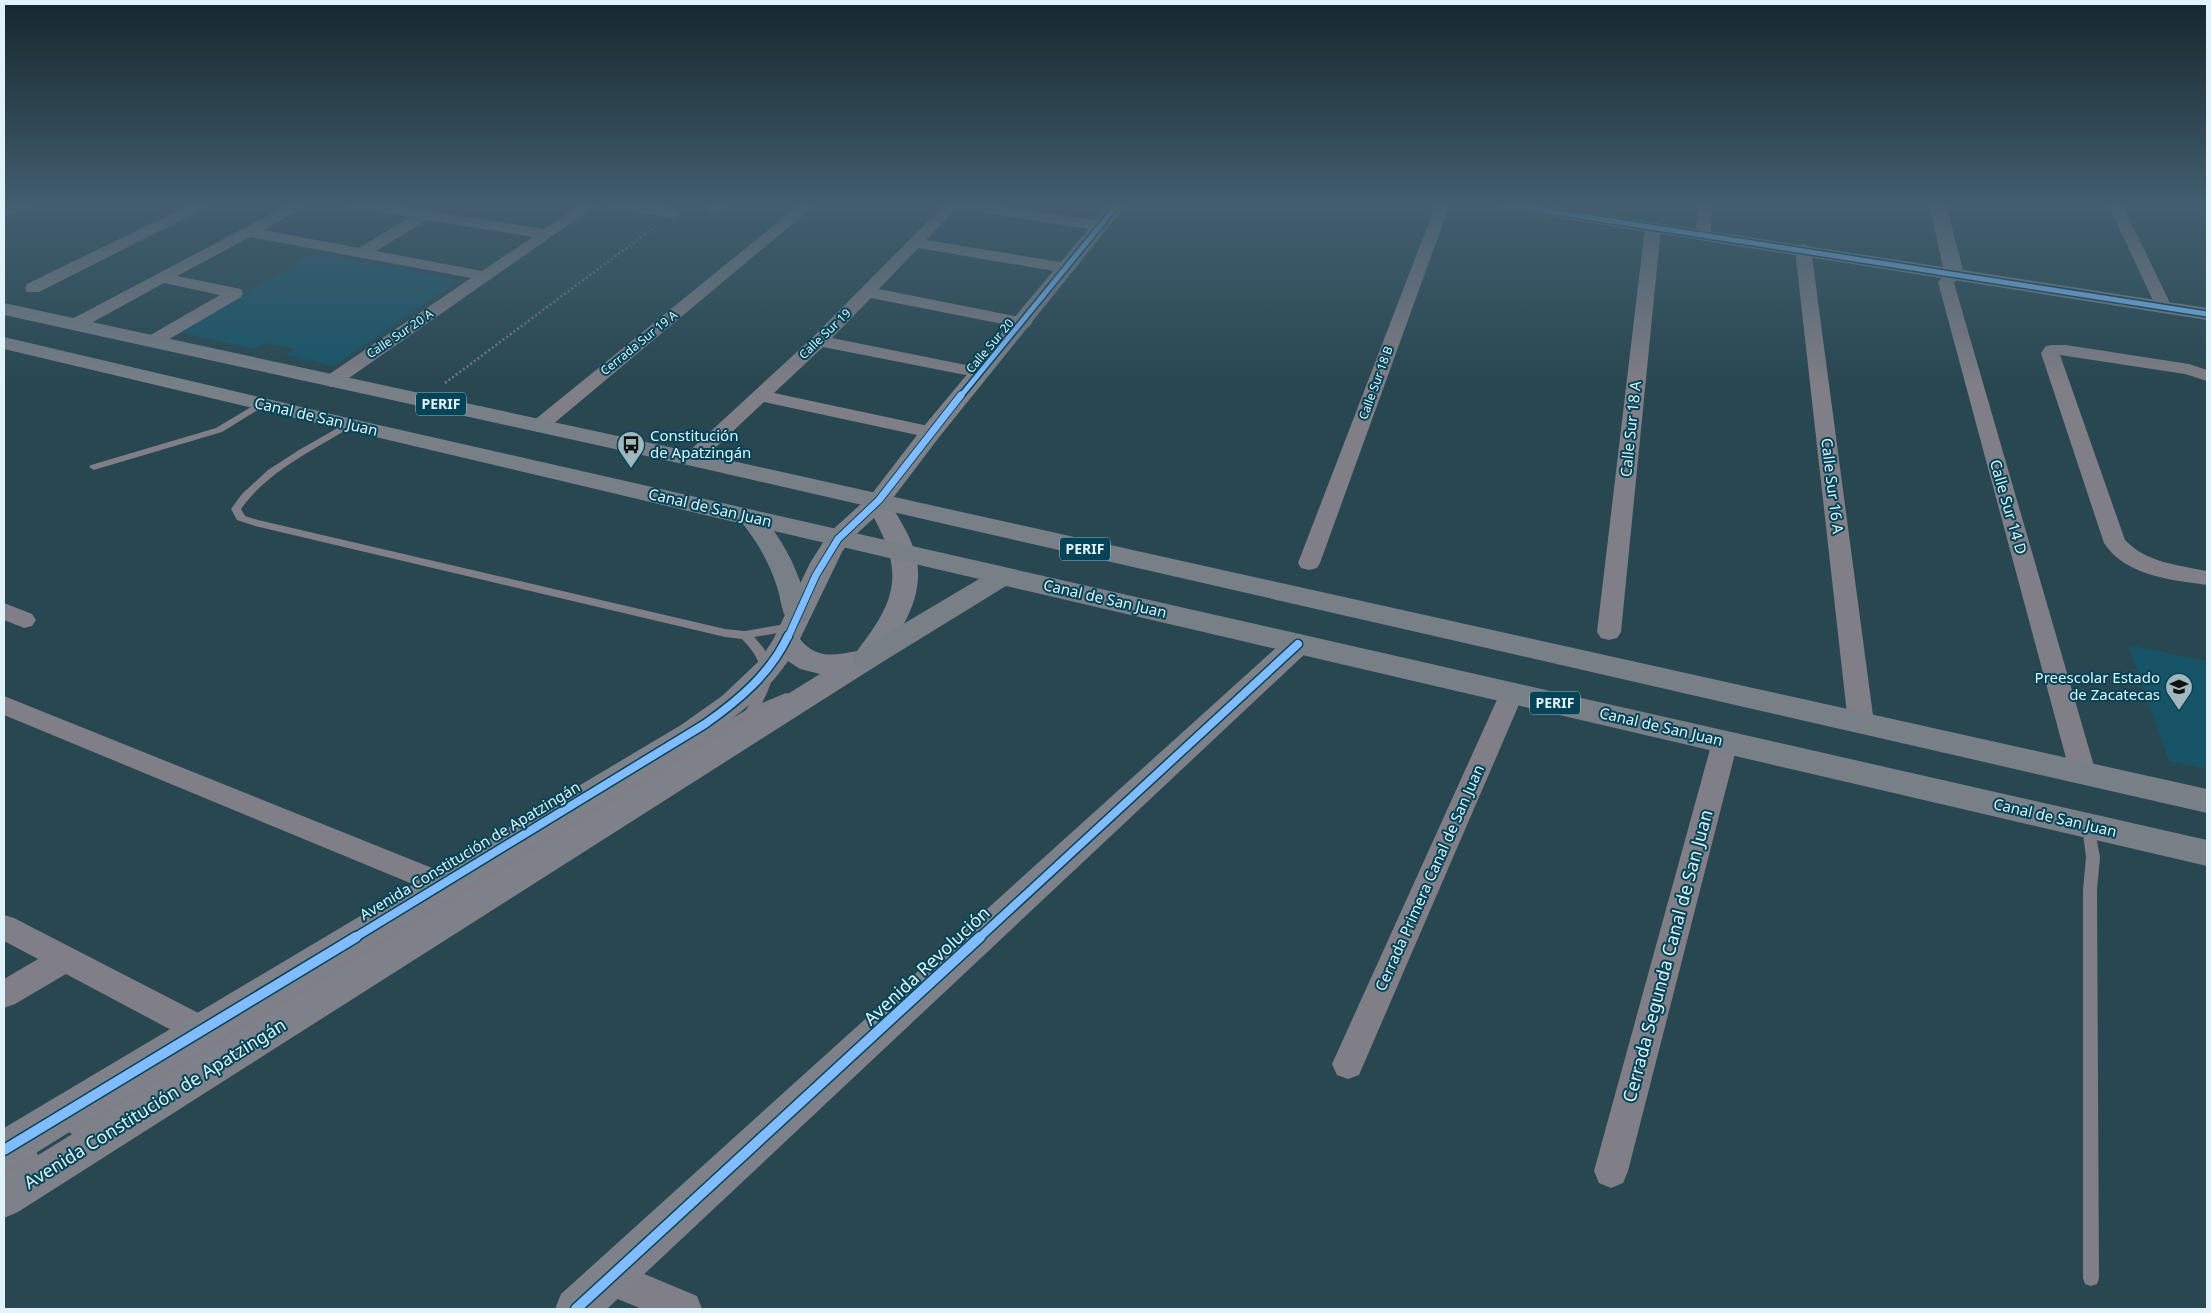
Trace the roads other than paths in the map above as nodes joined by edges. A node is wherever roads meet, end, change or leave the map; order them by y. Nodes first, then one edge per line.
1 (79, 265) edge
2 (186, 265) edge
3 (427, 265) edge
4 (500, 265) edge
5 (734, 265) edge
6 (893, 265) edge
7 (1049, 265) edge
8 (1068, 265) edge
9 (1420, 265) edge
10 (1649, 265) edge
11 (1805, 265) edge
12 (1901, 265) edge
13 (1952, 265) edge
14 (2144, 265) edge
15 (1066, 268) junction
16 (1954, 274) junction
17 (484, 276) junction
18 (162, 278) junction
19 (33, 288) dead end
20 (868, 292) junction
21 (2164, 307) junction
22 (4, 309) edge
23 (2207, 314) edge
24 (1023, 323) junction
25 (76, 324) junction
26 (153, 341) junction
27 (819, 341) junction
28 (4, 343) edge
29 (981, 373) junction
30 (2207, 376) edge
31 (332, 381) junction
32 (761, 396) junction
33 (260, 404) junction
34 (348, 425) junction
35 (539, 426) junction
36 (932, 432) junction
37 (692, 459) junction
38 (94, 467) dead end
39 (878, 502) junction
40 (750, 517) junction
41 (839, 538) junction
42 (903, 553) junction
43 (1309, 563) dead end
44 (1003, 576) junction
45 (2207, 578) edge
46 (4, 611) edge
47 (24, 620) dead end
48 (792, 627) junction
49 (1609, 632) dead end
50 (745, 635) junction
51 (1298, 644) junction
52 (866, 659) junction
53 (768, 669) junction
54 (1512, 693) junction
55 (4, 705) edge
56 (750, 714) junction
57 (1861, 723) junction
58 (1725, 742) junction
59 (2083, 773) junction
60 (2207, 801) edge
61 (2088, 825) junction
62 (2207, 853) edge
63 (442, 884) junction
64 (4, 927) edge
65 (66, 959) junction
66 (4, 994) edge
67 (201, 1030) junction
68 (1348, 1064) dead end
69 (63, 1136) dead end
70 (4, 1150) edge
71 (38, 1152) dead end
72 (1611, 1171) dead end
73 (4, 1172) edge
74 (4, 1198) edge
75 (611, 1278) junction
76 (2091, 1278) dead end
77 (576, 1309) edge
78 (684, 1309) edge

1 - 19 street
2 - 18 street
3 - 17 street
4 - 17 street, Calle Sur 20 A
5 - 35 street, Cerrada Sur 19 A
6 - 20 street, Calle Sur 19
7 - 15 street
8 - 15 street, Calle Sur 20
9 - 43 street, Calle Sur 18 B
10 - 49 street, Calle Sur 18 A
11 - 57 street, Calle Sur 16 A
12 - 16 street
13 - 16 street
14 - 21 street
15 - 24 street, Calle Sur 20
16 - 21 street
16 - 59 street, Calle Sur 14 D
17 - 31 street, Calle Sur 20 A
18 - 25 street
18 - 26 street
20 - 24 street
20 - 27 street, Calle Sur 19
21 - 23 street
22 - 25 main road, PERIF
24 - 29 street, Calle Sur 20
25 - 26 main road, PERIF
26 - 31 main road, PERIF
27 - 29 street
27 - 32 street, Calle Sur 19
28 - 33 main road, Canal de San Juan / PERIF
29 - 36 street, Calle Sur 20
30 - 45 street
31 - 35 main road, PERIF
32 - 36 street
32 - 37 street, Calle Sur 19
33 - 34 main road, Canal de San Juan / PERIF
33 - 38 lane
34 - 40 main road, Canal de San Juan / PERIF
34 - 50 lane
35 - 37 main road, PERIF
36 - 39 street, Calle Sur 20
37 - 39 main road, PERIF
39 - 41 street, Avenida Constitución de Apatzingán
39 - 42 street, Avenida Constitución de Apatzingán
39 - 57 main road, PERIF
40 - 41 main road, Canal de San Juan / PERIF
40 - 48 main road
41 - 42 main road, Canal de San Juan / PERIF
41 - 48 street, Avenida Constitución de Apatzingán
42 - 44 main road, Canal de San Juan / PERIF
42 - 52 street, Avenida Constitución de Apatzingán
44 - 51 main road, Canal de San Juan / PERIF
44 - 52 main road
46 - 47 street
48 - 50 lane
48 - 52 street
48 - 53 street, Avenida Constitución de Apatzingán
50 - 53 lane
51 - 54 main road, Canal de San Juan / PERIF
51 - 75 street, Avenida Revolución
52 - 56 lane, Avenida Constitución de Apatzingán
52 - 74 street, Avenida Constitución de Apatzingán
53 - 56 lane
53 - 63 street, Avenida Constitución de Apatzingán
54 - 58 main road, Canal de San Juan / PERIF
54 - 68 street, Cerrada Primera Canal de San Juan
55 - 63 street
56 - 69 lane, Avenida Constitución de Apatzingán
57 - 59 main road, PERIF
58 - 61 main road, Canal de San Juan / PERIF
58 - 72 street, Cerrada Segunda Canal de San Juan
59 - 60 main road, PERIF
61 - 62 main road, Canal de San Juan / PERIF
61 - 76 lane
63 - 67 street, Avenida Constitución de Apatzingán
64 - 65 street
65 - 66 street
65 - 67 street
67 - 70 street, Avenida Constitución de Apatzingán
71 - 73 lane, Avenida Constitución de Apatzingán
75 - 77 street, Avenida Revolución
75 - 78 street

